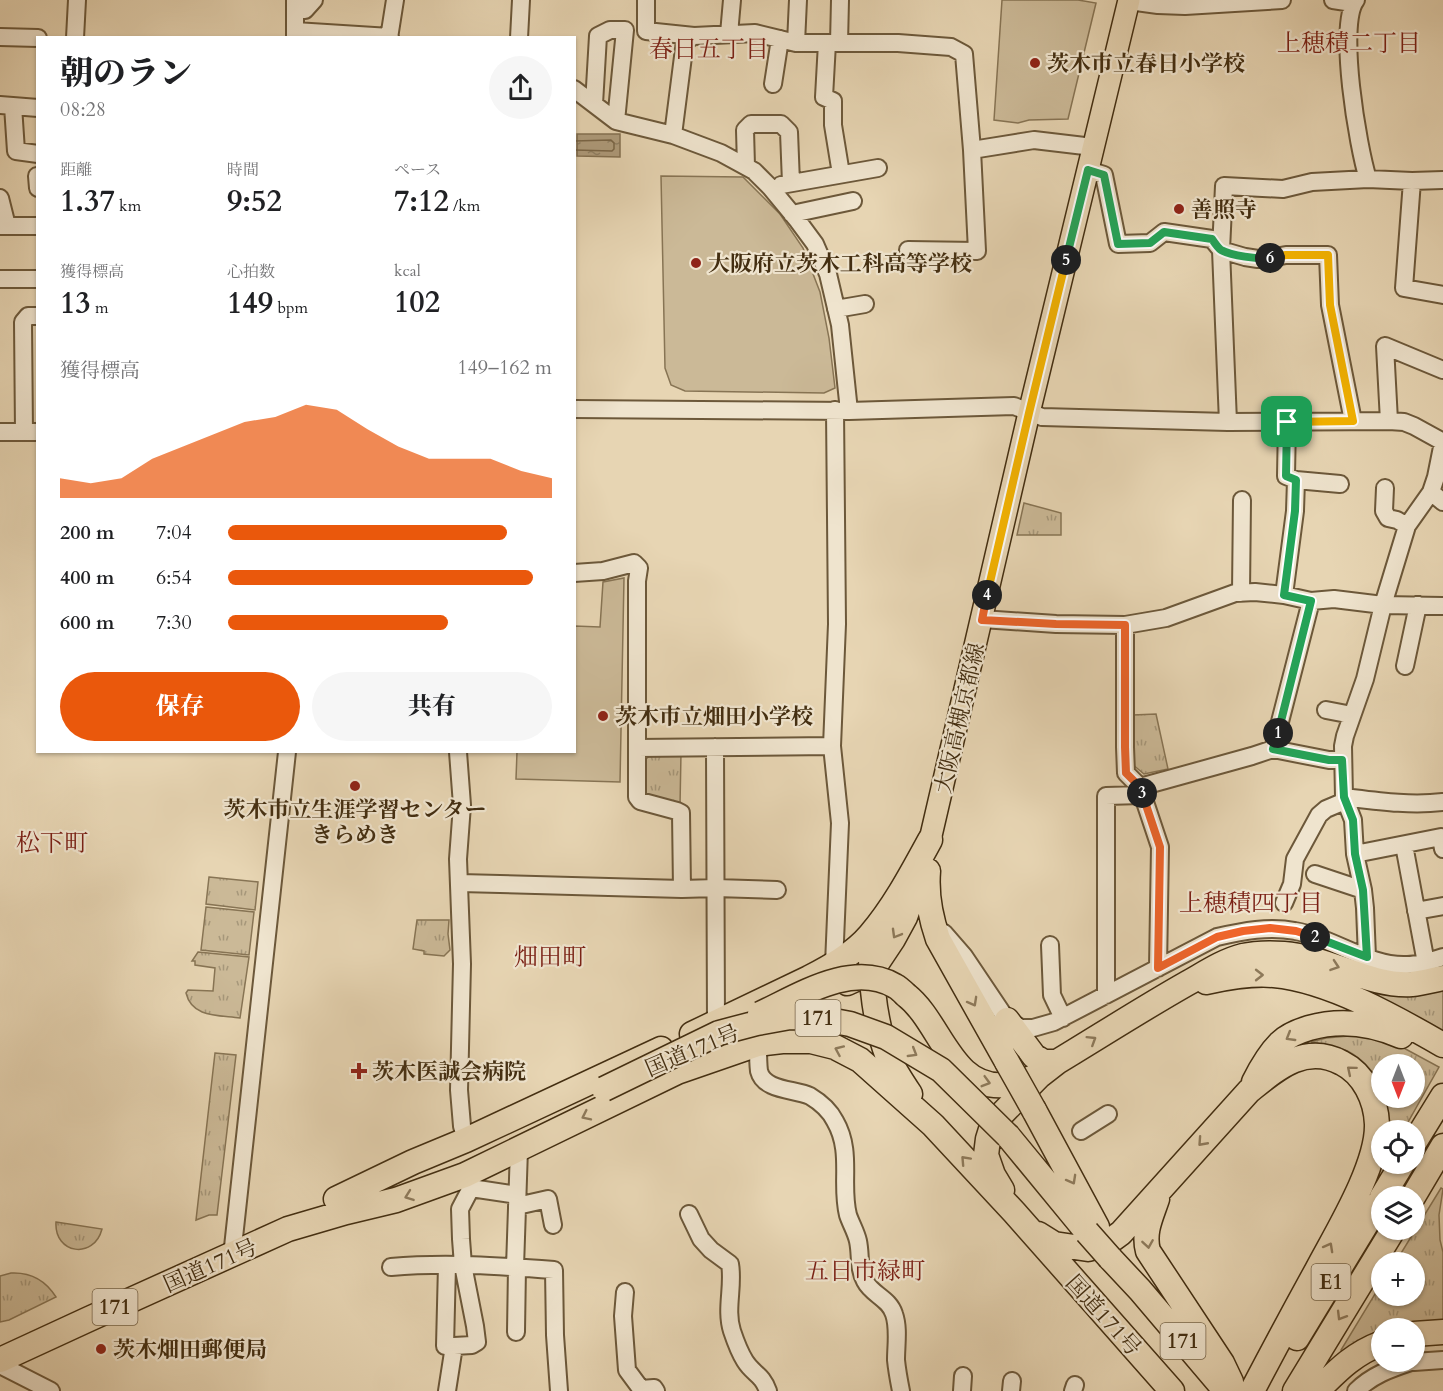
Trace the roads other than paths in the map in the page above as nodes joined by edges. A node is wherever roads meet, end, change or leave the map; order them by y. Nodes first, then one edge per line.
1 (77, 0) edge
2 (314, 0) edge
3 (395, 0) edge
4 (521, 0) edge
5 (646, 0) edge
6 (732, 0) edge
7 (798, 0) edge
8 (840, 0) edge
9 (1129, 0) edge
10 (1282, 0) edge
11 (1333, 0) edge
12 (1354, 3) edge
13 (295, 5) edge
14 (295, 34) edge
15 (729, 34) junction
16 (75, 36) edge
17 (358, 36) edge
18 (389, 36) edge
19 (519, 36) edge
20 (693, 36) junction
21 (0, 38) edge
22 (36, 38) edge
23 (788, 41) junction
24 (833, 44) junction
25 (773, 84) dead end
26 (576, 90) edge
27 (594, 104) junction
28 (6, 105) edge
29 (36, 108) edge
30 (616, 121) junction
31 (673, 135) junction
32 (1093, 147) junction
33 (972, 150) junction
34 (36, 154) edge
35 (746, 166) junction
36 (878, 168) dead end
37 (1088, 170) junction
38 (842, 174) junction
39 (1368, 179) junction
40 (1443, 180) edge
41 (1412, 181) junction
42 (791, 183) junction
43 (770, 187) junction
44 (0, 198) edge
45 (853, 201) dead end
46 (792, 214) junction
47 (4, 226) edge
48 (36, 226) edge
49 (908, 250) dead end
50 (1221, 250) junction
51 (0, 279) edge
52 (36, 279) edge
53 (1443, 296) edge
54 (865, 304) dead end
55 (836, 309) junction
56 (36, 316) edge
57 (1443, 370) edge
58 (576, 409) edge
59 (842, 410) junction
60 (1029, 413) junction
61 (1353, 421) junction
62 (1389, 421) junction
63 (1228, 422) junction
64 (1287, 422) junction
65 (0, 432) edge
66 (31, 432) edge
67 (1443, 442) edge
68 (1296, 480) junction
69 (1340, 484) dead end
70 (1385, 488) dead end
71 (1437, 497) edge
72 (1242, 500) dead end
73 (1407, 526) junction
74 (576, 573) edge
75 (1241, 593) junction
76 (1284, 595) junction
77 (1311, 601) junction
78 (1383, 605) junction
79 (1418, 605) junction
80 (1443, 606) edge
81 (982, 620) junction
82 (1125, 625) junction
83 (1405, 666) dead end
84 (1326, 710) dead end
85 (1352, 715) junction
86 (832, 746) junction
87 (715, 747) junction
88 (637, 748) junction
89 (1273, 749) junction
90 (287, 753) edge
91 (458, 753) edge
92 (1342, 760) junction
93 (1141, 791) junction
94 (1345, 799) junction
95 (1443, 802) edge
96 (930, 840) junction
97 (1404, 845) junction
98 (1443, 849) edge
99 (1355, 854) junction
100 (1315, 874) dead end
101 (460, 883) junction
102 (716, 888) junction
103 (682, 889) junction
104 (777, 890) dead end
105 (1363, 890) junction
106 (1284, 903) dead end
107 (1443, 906) edge
108 (1416, 911) junction
109 (930, 912) junction
110 (869, 936) junction
111 (1050, 945) dead end
112 (1367, 957) junction
113 (1443, 957) edge
114 (834, 964) junction
115 (1158, 968) junction
116 (1435, 970) edge
117 (871, 972) junction
118 (1180, 987) junction
119 (1106, 995) junction
120 (1063, 1018) junction
121 (1007, 1020) junction
122 (718, 1028) junction
123 (758, 1044) junction
124 (1443, 1045) edge
125 (1443, 1058) edge
126 (1048, 1069) junction
127 (677, 1072) junction
128 (1249, 1091) junction
129 (1443, 1096) edge
130 (1108, 1114) dead end
131 (933, 1125) junction
132 (1425, 1125) edge
133 (1082, 1131) dead end
134 (466, 1140) junction
135 (1443, 1146) edge
136 (519, 1149) junction
137 (468, 1182) junction
138 (1419, 1186) edge
139 (1161, 1188) junction
140 (336, 1199) junction
141 (517, 1200) junction
142 (689, 1214) dead end
143 (1371, 1215) edge
144 (1020, 1220) junction
145 (553, 1225) dead end
146 (288, 1229) junction
147 (1092, 1229) junction
148 (1387, 1240) edge
149 (232, 1256) junction
150 (455, 1265) junction
151 (391, 1267) dead end
152 (516, 1267) junction
153 (625, 1292) dead end
154 (516, 1332) dead end
155 (1443, 1332) edge
156 (1425, 1333) edge
157 (454, 1346) junction
158 (1371, 1348) edge
159 (1276, 1360) junction
160 (1443, 1360) edge
161 (1425, 1361) edge
162 (0, 1362) edge
163 (1382, 1372) edge
164 (1304, 1389) edge
165 (51, 1391) edge
166 (447, 1391) edge
167 (559, 1391) edge
168 (656, 1391) edge
169 (768, 1391) edge
170 (901, 1391) edge
171 (1172, 1391) edge
172 (1225, 1391) edge
173 (1232, 1391) edge
174 (1252, 1391) edge
175 (1264, 1391) edge
176 (1356, 1391) edge

1 - 16 street
2 - 13 street
3 - 18 street
4 - 19 street
5 - 20 street
6 - 15 street
7 - 23 street
8 - 24 street
9 - 10 street
9 - 32 main road, 大阪高槻京都線
11 - 12 street
12 - 39 street
13 - 14 street
14 - 17 street
15 - 20 street
15 - 23 street
20 - 31 street
21 - 22 street
23 - 24 street
23 - 25 street
24 - 33 street
24 - 38 street
26 - 27 street
27 - 30 street
27 - 30 street
28 - 29 street
28 - 34 street
30 - 31 street
31 - 35 street
32 - 33 street
32 - 37 main road, 大阪高槻京都線
33 - 49 street
35 - 42 street
35 - 43 street
36 - 38 street
37 - 50 street
37 - 60 main road, 大阪高槻京都線
38 - 42 street
39 - 41 street
39 - 50 street
40 - 41 street
41 - 53 street
42 - 43 street
43 - 46 street
44 - 47 street
45 - 46 street
46 - 55 street
47 - 48 street
50 - 61 street
50 - 63 street
51 - 52 street
54 - 55 street
55 - 59 street
56 - 66 street
57 - 62 street
58 - 59 street
59 - 60 street
59 - 86 street
60 - 63 street
60 - 81 main road, 大阪高槻京都線
61 - 62 street
61 - 64 street
62 - 67 street
63 - 64 street
64 - 68 street
65 - 66 street
67 - 71 street
68 - 69 street
68 - 76 street
70 - 73 street
71 - 73 street
72 - 75 street
73 - 78 street
74 - 88 street
75 - 76 street
75 - 82 street
76 - 77 street
77 - 78 street
77 - 89 street
78 - 79 street
78 - 85 street
79 - 80 street
79 - 83 street
81 - 82 street
81 - 96 main road, 大阪高槻京都線
82 - 93 street
84 - 85 street
85 - 92 street
86 - 87 street
86 - 114 street
87 - 88 street
87 - 102 street
88 - 103 street
89 - 92 street
89 - 93 street
90 - 149 street
91 - 101 street
92 - 94 street
93 - 115 street
93 - 119 street
94 - 95 street
94 - 99 street
94 - 106 street
96 - 109 highway
96 - 110 highway
96 -> 117 highway
97 - 98 street
97 - 99 street
97 - 108 street
99 - 105 street
100 - 105 street
101 - 103 street
101 - 134 street
102 - 103 street
102 - 104 street
102 - 122 street
105 - 112 street
107 - 108 street
108 - 116 street
109 - 121 street
109 -> 147 highway, bridge
110 - 114 highway
110 - 117 highway
111 - 120 street
112 - 115 street
112 - 116 street
113 - 116 street
114 - 122 highway
115 - 119 street
118 -> 116 highway
117 - 127 highway
117 - 131 highway
118 -> 124 highway
126 -> 118 highway
119 - 120 street
120 - 121 street
121 - 126 highway
122 -> 126 highway, bridge
122 - 134 highway
122 - 140 highway, 国道171号 / 171, bridge
122 -> 147 highway, 国道171号 / 171, bridge
123 - 127 highway, 国道171号 / 171
131 -> 123 highway, 国道171号 / 171
123 - 170 street
125 -> 128 highway
126 - 144 highway
127 -> 136 highway, 国道171号 / 171
128 -> 139 highway
159 -> 128 highway
129 - 132 highway
130 - 133 street
144 -> 131 highway, 国道171号 / 171
134 - 140 highway
135 - 138 highway
136 - 137 highway, 国道171号 / 171
136 - 141 street
137 - 141 street
137 -> 146 highway, 国道171号 / 171
137 - 150 street
139 - 144 highway
139 -> 173 highway
140 - 146 highway, 国道171号 / 171
141 - 145 street
141 - 152 street
142 - 169 street
143 - 159 highway, E1
144 - 171 highway, 国道171号 / 171
146 - 149 highway, 国道171号 / 171
147 - 172 highway, 国道171号 / 171, bridge
148 -> 164 highway, E1
149 - 162 highway, 国道171号 / 171
150 - 151 street
150 - 152 street
150 - 157 street
150 - 157 street
152 - 154 street
152 - 167 street
153 - 168 street
155 - 156 highway
157 - 166 street
158 - 164 highway
159 - 174 highway
159 - 175 highway, E1
160 - 161 street
162 - 165 street
163 - 176 street

